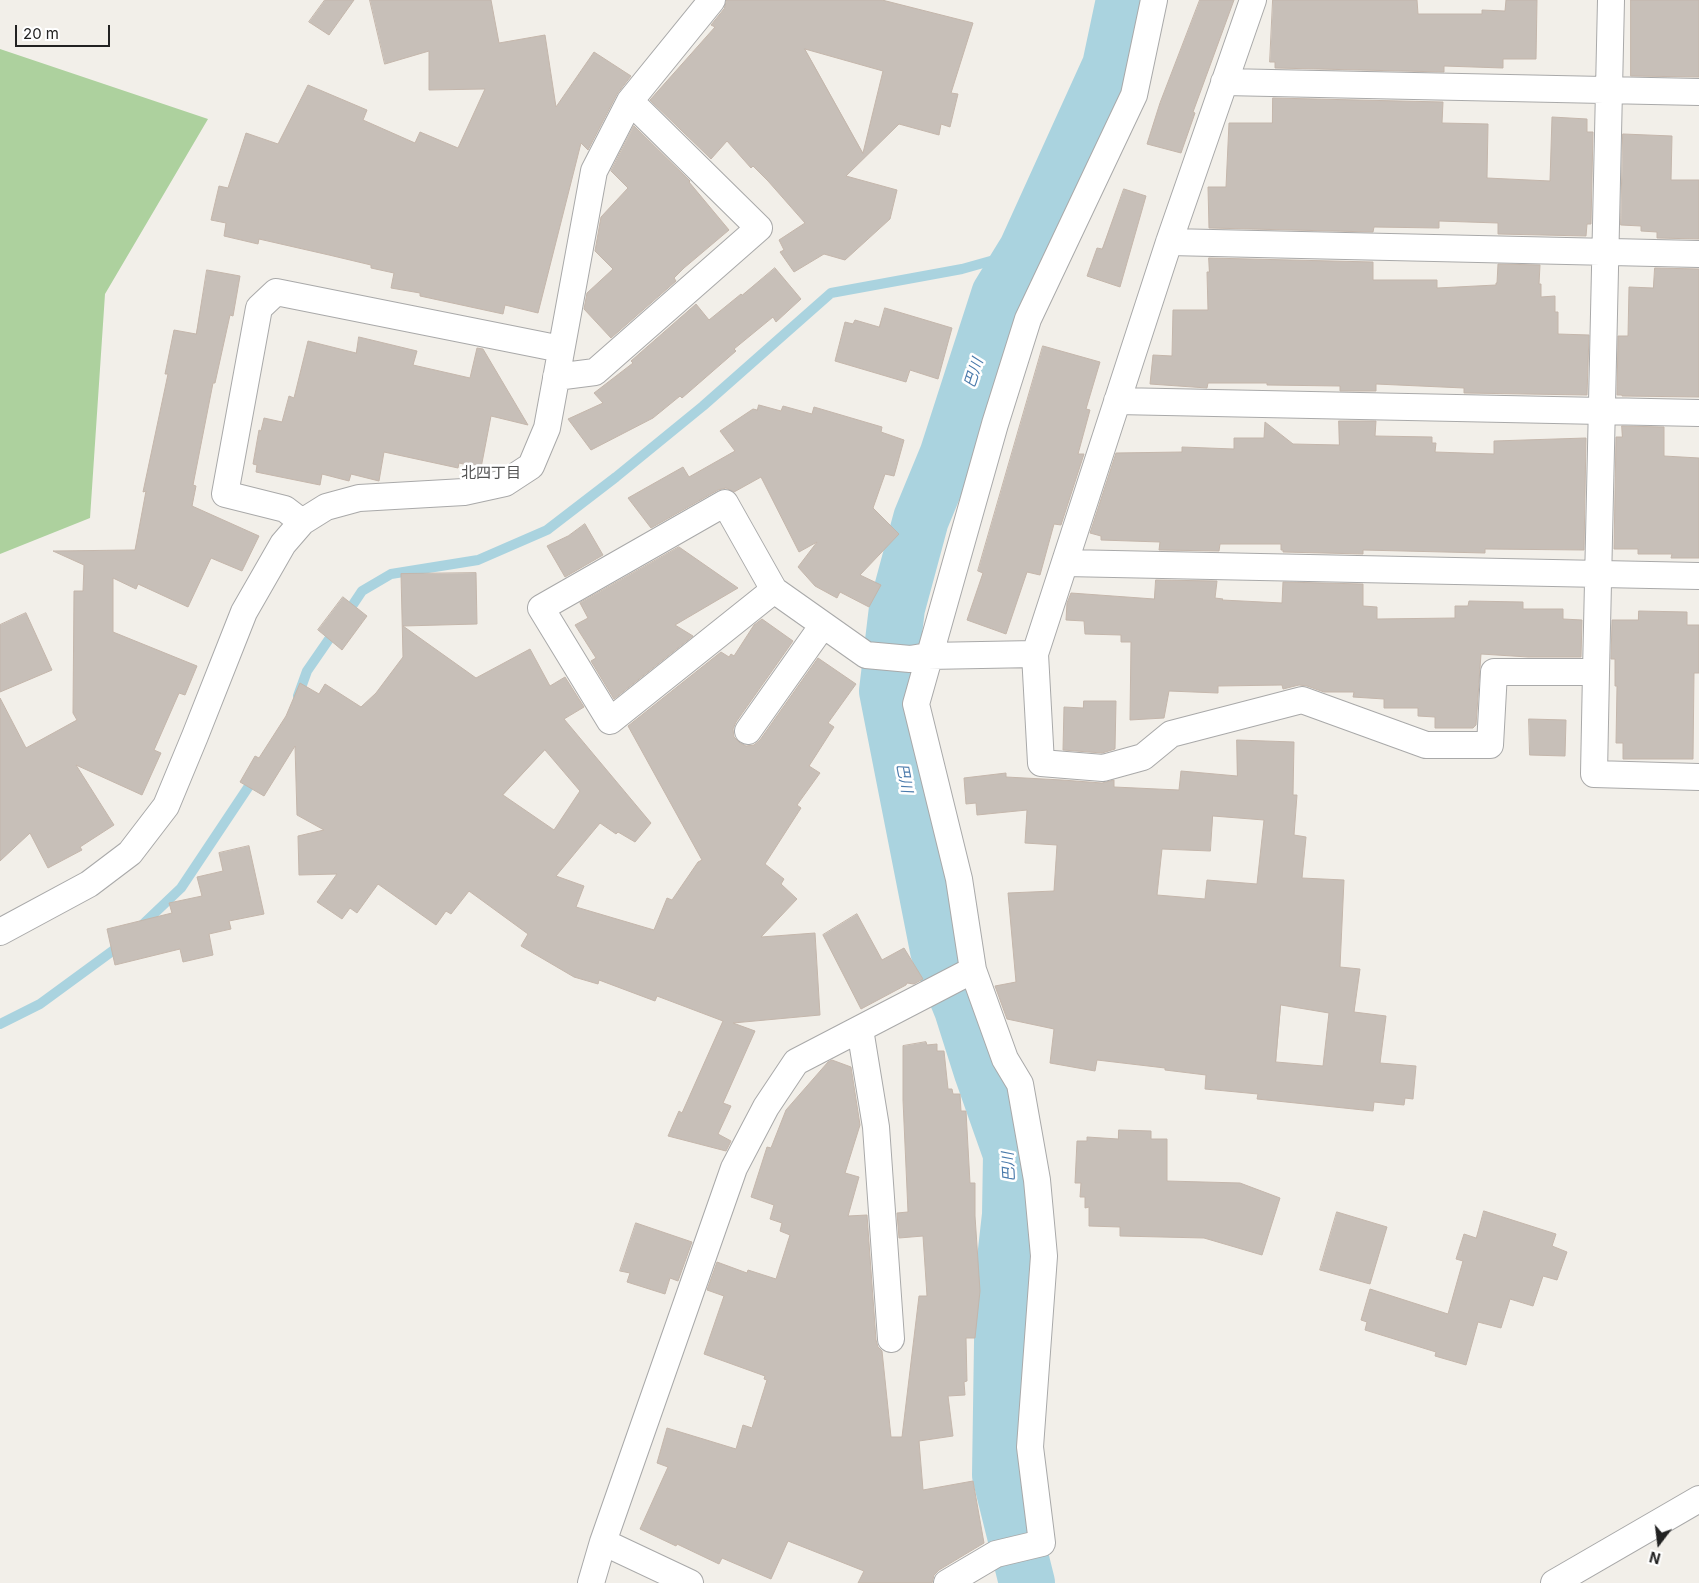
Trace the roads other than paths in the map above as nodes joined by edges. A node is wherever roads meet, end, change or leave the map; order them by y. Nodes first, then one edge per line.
1 (712, 0) edge
2 (1154, 0) edge
3 (1253, 0) edge
4 (1611, 0) edge
5 (1224, 82) junction
6 (1609, 90) junction
7 (1699, 92) edge
8 (630, 101) junction
9 (1169, 242) junction
10 (1606, 252) junction
11 (1699, 254) edge
12 (562, 349) junction
13 (556, 377) junction
14 (1117, 401) junction
15 (1602, 411) junction
16 (1699, 413) edge
17 (302, 522) junction
18 (1065, 563) junction
19 (1598, 574) junction
20 (1699, 576) edge
21 (774, 590) junction
22 (823, 625) junction
23 (1035, 654) junction
24 (919, 658) junction
25 (1596, 672) junction
26 (748, 732) dead end
27 (1699, 777) edge
28 (0, 932) edge
29 (967, 973) junction
30 (860, 1029) junction
31 (891, 1339) dead end
32 (1699, 1499) edge
33 (603, 1542) junction
34 (591, 1583) edge
35 (690, 1583) edge
36 (947, 1583) edge
37 (1554, 1583) edge

1 - 8 street
2 - 24 street
3 - 5 street
4 - 6 street
5 - 6 street
5 - 9 street
6 - 7 street
6 - 10 street
8 - 12 street
8 - 13 street
9 - 10 street
9 - 14 street
10 - 11 street
10 - 15 street
12 - 13 street
12 - 17 street
13 - 17 street
14 - 15 street
14 - 18 street
15 - 16 street
15 - 19 street
17 - 28 street
18 - 19 street
18 - 23 street
19 - 20 street
19 - 25 street
21 - 21 street
21 - 22 street
22 - 24 street
22 - 26 street
23 - 24 street
23 - 25 street
24 - 29 street
25 - 27 street
29 - 30 street
29 - 36 street
30 - 31 street
30 - 33 street
32 - 37 street
33 - 34 street
33 - 35 street

